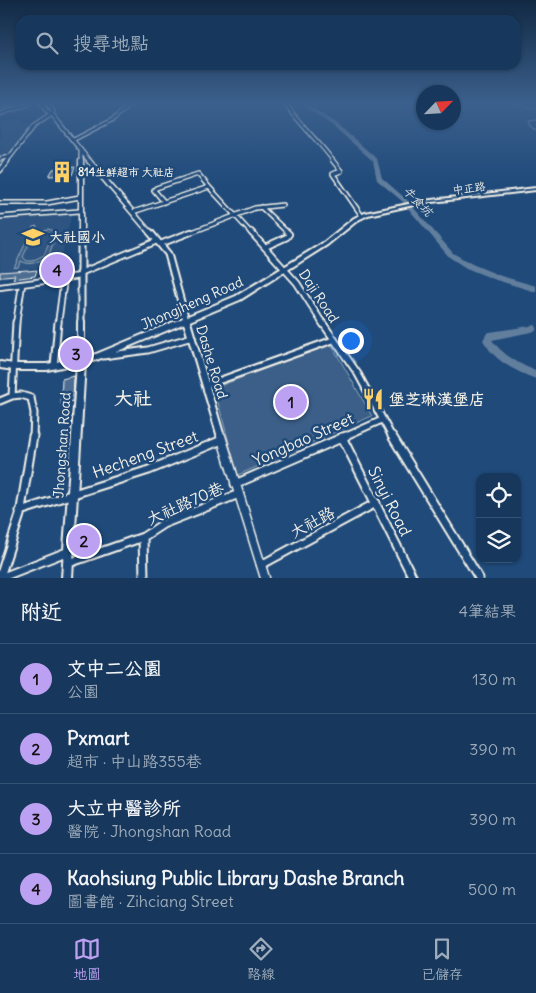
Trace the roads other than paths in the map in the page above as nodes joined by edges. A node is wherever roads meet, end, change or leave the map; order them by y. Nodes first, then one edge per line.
1 (30, 131) edge
2 (65, 131) edge
3 (90, 131) edge
4 (307, 131) edge
5 (72, 140) junction
6 (81, 151) junction
7 (10, 157) junction
8 (0, 160) edge
9 (0, 170) edge
10 (208, 187) junction
11 (536, 189) edge
12 (80, 197) junction
13 (164, 202) junction
14 (0, 203) edge
15 (282, 205) dead end
16 (404, 206) joint
17 (261, 207) junction
18 (79, 211) junction
19 (133, 212) junction
20 (235, 215) junction
21 (362, 216) junction
22 (0, 217) edge
23 (159, 243) junction
24 (265, 247) junction
25 (285, 268) junction
26 (80, 275) junction
27 (64, 279) junction
28 (22, 284) junction
29 (0, 287) edge
30 (186, 319) junction
31 (192, 337) junction
32 (333, 340) junction
33 (96, 357) junction
34 (81, 360) junction
35 (0, 365) edge
36 (54, 366) junction
37 (14, 367) junction
38 (207, 385) junction
39 (12, 396) junction
40 (0, 402) edge
41 (382, 420) junction
42 (342, 437) junction
43 (222, 440) junction
44 (235, 484) junction
45 (239, 494) junction
46 (72, 495) junction
47 (376, 503) junction
48 (20, 511) junction
49 (143, 537) junction
50 (69, 551) junction
51 (68, 564) junction
52 (261, 565) junction
53 (0, 577) edge
54 (67, 578) edge
55 (144, 578) edge
56 (265, 578) edge
57 (413, 578) edge
58 (479, 578) edge

1 - 7 street
2 - 5 street
3 - 5 street
4 - 21 street
5 - 6 street
6 - 12 street, Jhongshan Road
6 - 19 street, Dashe Road
7 - 8 street
7 - 9 street
10 - 13 street
10 - 13 street, Daji Road
10 - 20 street, Daji Road
11 - 16 main road, 中正路
12 - 14 street
12 - 18 street, Jhongshan Road
13 - 19 street
15 - 17 street
16 - 21 main road, Jhongjheng Road
17 - 20 street
17 - 24 street
18 - 22 street
18 - 26 street, Jhongshan Road
19 - 23 street, Dashe Road
20 - 23 street
20 - 24 street, Daji Road
21 - 25 main road, Jhongjheng Road
23 - 26 street
23 - 30 street, Dashe Road
24 - 25 street, Daji Road
25 - 30 main road, Jhongjheng Road
25 - 32 street, Daji Road
26 - 27 street
26 - 34 street, Jhongshan Road
27 - 28 street
27 - 36 street
28 - 29 street
28 - 37 street
30 - 31 street, Dashe Road
30 - 33 main road, Jhongjheng Road
31 - 33 street
31 - 38 street, Dashe Road
32 - 38 street
32 - 41 street, Daji Road
33 - 34 main road, Jhongjheng Road
34 - 36 main road, Jhongjheng Road
34 - 46 main road, Jhongshan Road
35 - 37 main road, Jhongjheng Road
36 - 37 main road, Jhongjheng Road
37 - 39 street
38 - 43 street, Dashe Road
39 - 40 street
39 - 48 street
41 - 42 street, Yongbao Street
41 - 58 street, Daji Road
42 - 44 street, Yongbao Street
42 - 47 street, Sinyi Road
43 - 44 street, Dashe Road
43 - 46 street, Hecheng Street
44 - 45 street, Dashe Road
45 - 49 street, 大社路70巷
45 - 52 street, Dashe Road
46 - 48 street, Hecheng Street
46 - 50 main road, Jhongshan Road
47 - 52 street, 大社路
47 - 57 street, Sinyi Road
48 - 53 street
49 - 51 street, 大社路70巷
49 - 55 street
50 - 51 main road, Jhongshan Road
50 - 53 street
51 - 54 main road, Jhongshan Road
52 - 56 street, Dashe Road

